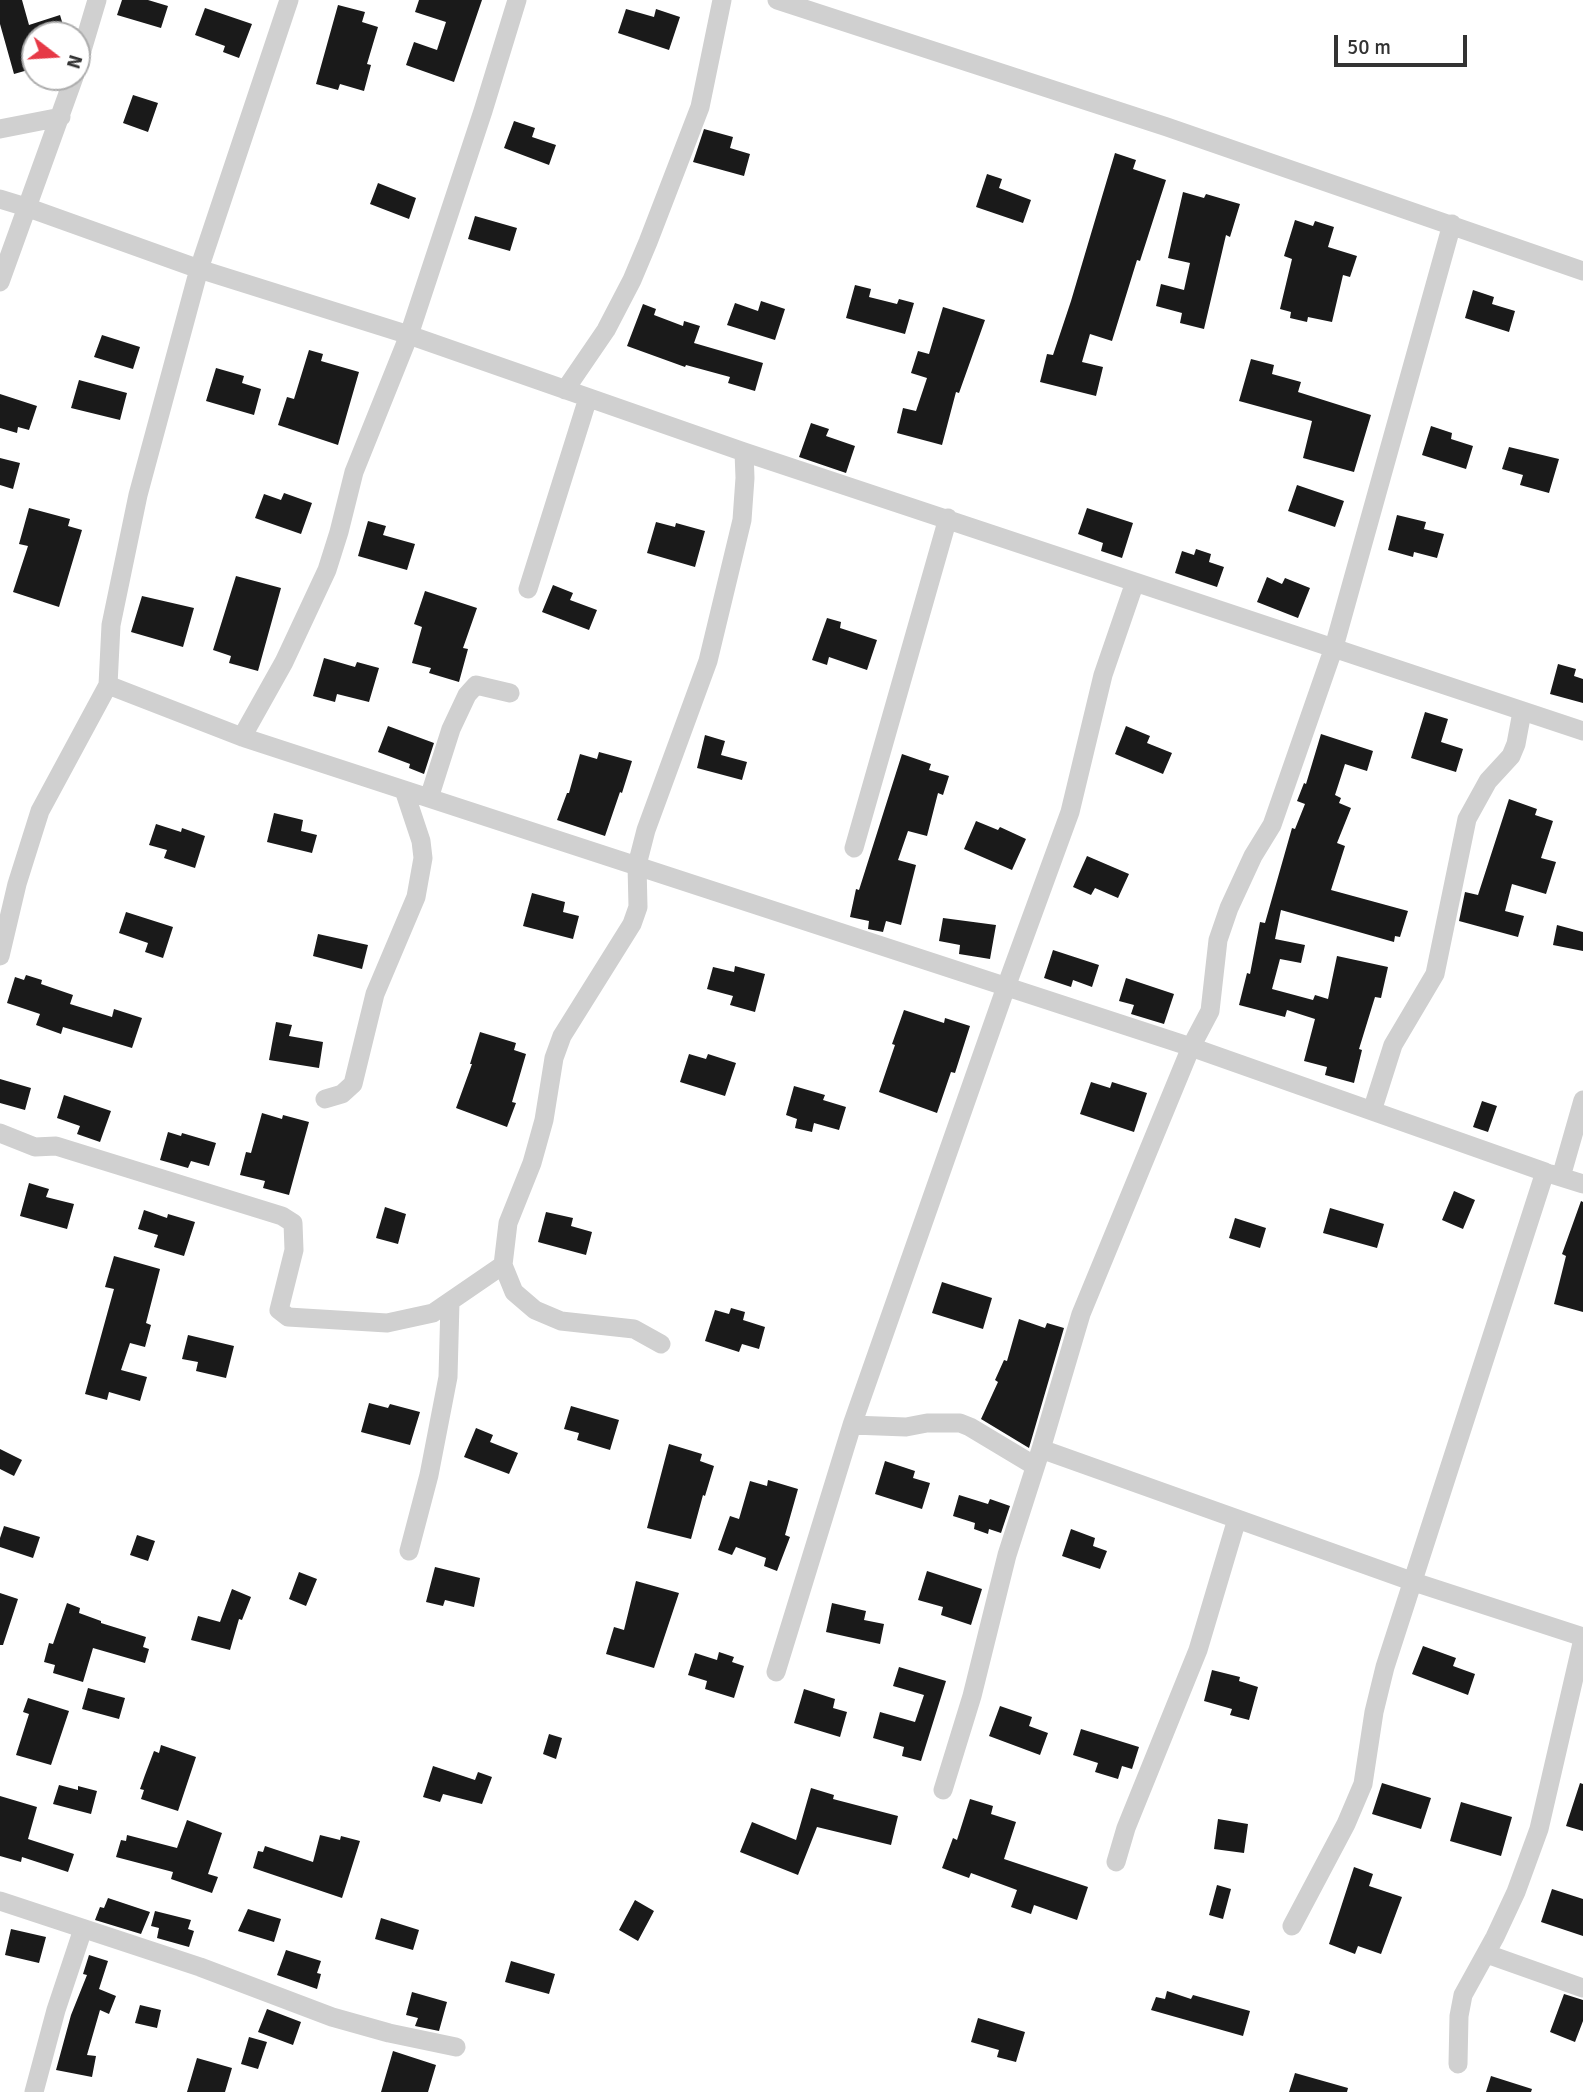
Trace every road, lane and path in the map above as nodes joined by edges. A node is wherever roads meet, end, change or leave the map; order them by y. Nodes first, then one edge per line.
1 (97, 0) edge
2 (289, 0) edge
3 (517, 0) edge
4 (722, 0) edge
5 (777, 0) edge
6 (91, 21) edge
7 (69, 91) edge
8 (61, 117) junction
9 (0, 129) edge
10 (0, 199) edge
11 (26, 207) junction
12 (1452, 224) junction
13 (199, 269) junction
14 (1583, 271) edge
15 (0, 282) edge
16 (409, 335) junction
17 (565, 390) junction
18 (588, 398) junction
19 (744, 452) junction
20 (948, 518) junction
21 (1135, 582) junction
22 (528, 589) dead end
23 (1334, 647) junction
24 (108, 685) junction
25 (510, 693) dead end
26 (1522, 712) junction
27 (1583, 731) edge
28 (242, 737) junction
29 (404, 790) junction
30 (429, 798) junction
31 (853, 848) dead end
32 (637, 865) junction
33 (0, 956) edge
34 (1006, 988) junction
35 (1191, 1047) junction
36 (325, 1099) dead end
37 (1583, 1100) edge
38 (1373, 1111) junction
39 (0, 1133) edge
40 (1553, 1175) junction
41 (1583, 1184) edge
42 (503, 1265) junction
43 (450, 1303) junction
44 (661, 1344) dead end
45 (852, 1425) junction
46 (1038, 1458) junction
47 (1237, 1519) junction
48 (410, 1551) dead end
49 (1414, 1582) junction
50 (1583, 1638) edge
51 (776, 1672) dead end
52 (943, 1790) dead end
53 (1116, 1862) dead end
54 (0, 1901) edge
55 (1292, 1926) dead end
56 (83, 1929) junction
57 (1487, 1954) junction
58 (1583, 1988) edge
59 (456, 2047) dead end
60 (1458, 2064) dead end
61 (34, 2092) edge

1 - 6 street
2 - 13 street
3 - 16 street
4 - 17 street
5 - 12 street
7 - 8 street
8 - 9 street
8 - 11 street
10 - 11 street
11 - 13 street
11 - 15 street
12 - 14 street
12 - 23 street
13 - 16 street
13 - 24 street
16 - 17 street
16 - 28 street
17 - 18 street
18 - 19 street
18 - 22 street
19 - 20 street
19 - 32 street
20 - 21 street
20 - 31 street
21 - 23 street
21 - 34 street
23 - 26 street
23 - 35 street
24 - 28 street
24 - 33 street
25 - 30 street
26 - 27 street
26 - 38 street
28 - 29 street
29 - 30 street
29 - 36 street
30 - 32 street
32 - 34 street
32 - 42 street
34 - 35 street
34 - 45 street
35 - 38 street
35 - 46 street
37 - 40 street
38 - 40 street
39 - 43 street
40 - 41 street
40 - 49 street
42 - 43 street
42 - 44 street
43 - 48 street
45 - 46 street
45 - 51 street
46 - 47 street
46 - 52 street
47 - 49 street
47 - 53 street
49 - 50 street
49 - 55 street
50 - 57 street
54 - 56 street
56 - 59 street
56 - 61 street
57 - 58 street
57 - 60 street

